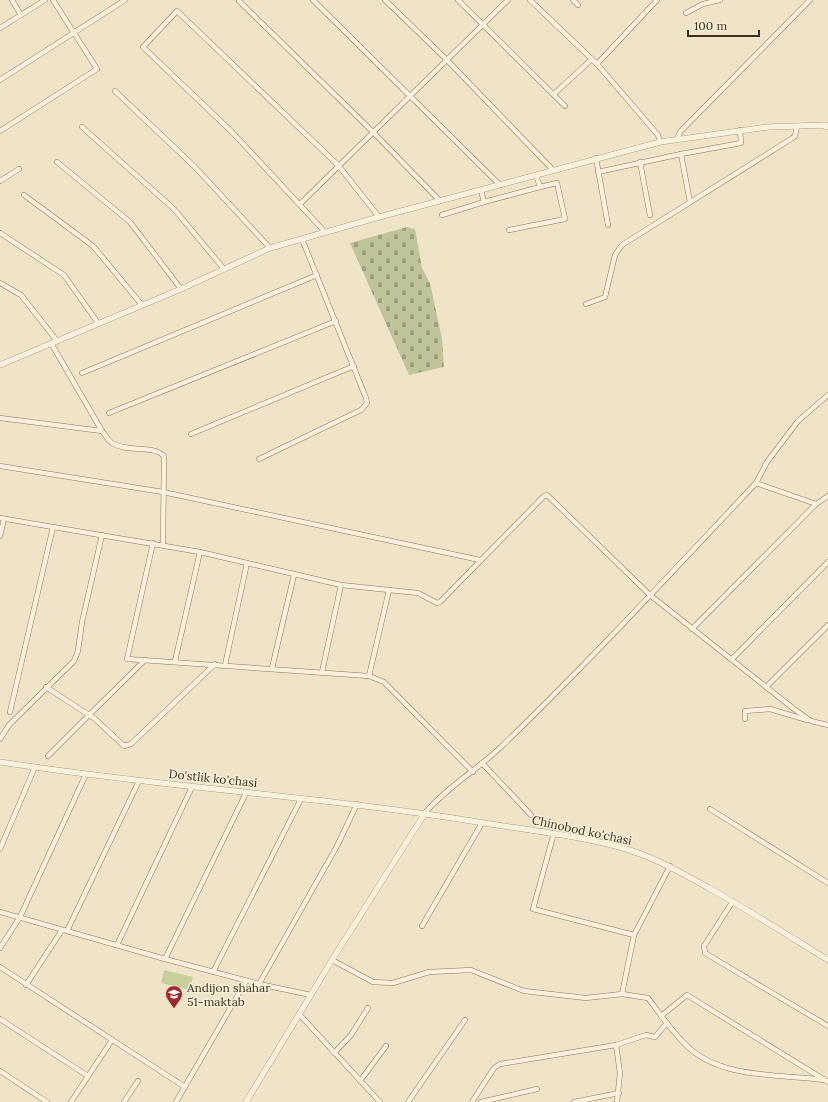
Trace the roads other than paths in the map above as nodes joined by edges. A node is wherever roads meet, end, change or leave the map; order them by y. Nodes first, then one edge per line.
1 (12, 0) edge
2 (45, 0) edge
3 (53, 0) edge
4 (125, 0) edge
5 (313, 0) edge
6 (385, 0) edge
7 (458, 0) edge
8 (508, 0) edge
9 (530, 0) edge
10 (573, 0) edge
11 (657, 0) edge
12 (720, 0) edge
13 (810, 0) edge
14 (239, 1) dead end
15 (578, 5) dead end
16 (686, 13) dead end
17 (21, 15) junction
18 (483, 25) junction
19 (0, 28) edge
20 (75, 33) junction
21 (592, 59) junction
22 (447, 60) junction
23 (597, 64) junction
24 (0, 80) edge
25 (116, 91) dead end
26 (554, 94) junction
27 (410, 96) junction
28 (566, 106) dead end
29 (827, 125) edge
30 (797, 126) junction
31 (82, 127) dead end
32 (0, 130) edge
33 (740, 130) junction
34 (373, 132) junction
35 (677, 139) junction
36 (660, 142) junction
37 (680, 154) junction
38 (596, 158) junction
39 (57, 162) dead end
40 (640, 162) junction
41 (338, 165) junction
42 (19, 169) dead end
43 (553, 170) junction
44 (598, 172) junction
45 (536, 175) junction
46 (0, 181) edge
47 (500, 185) junction
48 (540, 187) junction
49 (481, 190) junction
50 (24, 195) dead end
51 (440, 201) junction
52 (484, 202) junction
53 (690, 202) junction
54 (300, 204) junction
55 (442, 215) dead end
56 (650, 215) dead end
57 (379, 217) junction
58 (608, 224) dead end
59 (509, 230) dead end
60 (325, 232) junction
61 (0, 233) edge
62 (302, 239) junction
63 (270, 248) junction
64 (224, 269) junction
65 (317, 275) junction
66 (0, 283) edge
67 (181, 289) junction
68 (586, 304) dead end
69 (142, 305) junction
70 (336, 321) junction
71 (98, 323) junction
72 (54, 342) junction
73 (0, 365) edge
74 (354, 366) junction
75 (82, 373) dead end
76 (828, 395) edge
77 (109, 413) dead end
78 (0, 418) edge
79 (102, 431) junction
80 (191, 434) dead end
81 (259, 459) dead end
82 (0, 466) edge
83 (756, 483) junction
84 (163, 492) junction
85 (828, 496) edge
86 (816, 504) junction
87 (2, 518) edge
88 (53, 527) junction
89 (102, 535) junction
90 (0, 536) edge
91 (153, 543) junction
92 (163, 545) junction
93 (200, 552) junction
94 (480, 560) junction
95 (828, 562) edge
96 (247, 563) junction
97 (294, 575) junction
98 (341, 585) junction
99 (388, 590) junction
100 (650, 595) junction
101 (828, 625) edge
102 (692, 629) junction
103 (145, 660) junction
104 (732, 660) junction
105 (175, 661) junction
106 (215, 664) junction
107 (225, 664) junction
108 (272, 668) junction
109 (322, 672) junction
110 (369, 676) junction
111 (46, 687) junction
112 (766, 687) junction
113 (10, 712) dead end
114 (89, 715) junction
115 (745, 719) dead end
116 (811, 721) junction
117 (828, 725) edge
118 (0, 739) edge
119 (48, 756) dead end
120 (0, 762) edge
121 (482, 763) junction
122 (35, 768) junction
123 (473, 772) junction
124 (86, 774) junction
125 (139, 781) junction
126 (192, 787) junction
127 (246, 793) junction
128 (301, 799) junction
129 (357, 804) junction
130 (710, 809) dead end
131 (425, 813) junction
132 (531, 815) dead end
133 (482, 823) junction
134 (554, 833) junction
135 (0, 849) edge
136 (670, 866) junction
137 (828, 883) edge
138 (732, 902) junction
139 (0, 912) edge
140 (20, 917) junction
141 (422, 926) dead end
142 (64, 930) junction
143 (634, 935) junction
144 (117, 945) junction
145 (0, 948) edge
146 (165, 960) junction
147 (332, 960) junction
148 (828, 960) edge
149 (0, 967) edge
150 (213, 972) junction
151 (246, 981) junction
152 (26, 984) junction
153 (259, 984) junction
154 (622, 994) junction
155 (311, 995) junction
156 (368, 1008) dead end
157 (299, 1014) junction
158 (661, 1016) junction
159 (0, 1019) edge
160 (466, 1020) dead end
161 (666, 1023) junction
162 (828, 1026) edge
163 (112, 1040) junction
164 (616, 1045) junction
165 (386, 1046) dead end
166 (334, 1053) junction
167 (0, 1071) edge
168 (88, 1076) junction
169 (138, 1081) dead end
170 (826, 1081) edge
171 (360, 1082) junction
172 (185, 1087) junction
173 (537, 1089) dead end
174 (619, 1093) junction
175 (47, 1102) edge
176 (71, 1102) edge
177 (124, 1102) edge
178 (176, 1102) edge
179 (246, 1102) edge
180 (380, 1102) edge
181 (408, 1102) edge
182 (472, 1102) edge
183 (482, 1102) edge
184 (574, 1102) edge
185 (617, 1102) edge

1 - 17 street
2 - 17 street
3 - 20 street
4 - 20 street
5 - 27 street
6 - 22 street
7 - 18 street
8 - 18 street
9 - 21 street
10 - 15 street
11 - 23 street
12 - 16 street
13 - 35 street
14 - 34 street
17 - 19 street
18 - 22 street
18 - 26 street
20 - 24 street
20 - 32 street
21 - 23 street
21 - 26 street
22 - 27 street
22 - 43 street
23 - 36 street
25 - 63 street
26 - 28 street
27 - 34 street
27 - 47 street
29 - 30 street
30 - 33 street
30 - 53 street
31 - 64 street
33 - 35 street
33 - 37 street
34 - 41 street
34 - 51 street
35 - 36 street
36 - 38 street
37 - 40 street
37 - 53 street
38 - 43 street
38 - 44 street
39 - 67 street
40 - 44 street
40 - 56 street
41 - 54 street
41 - 54 street
41 - 57 street
42 - 46 street
43 - 45 street
44 - 58 street
45 - 47 street
45 - 48 street
47 - 49 street
48 - 52 street
48 - 59 street
49 - 51 street
49 - 52 street
50 - 69 street
51 - 57 street
52 - 55 street
53 - 68 street
54 - 60 street
57 - 60 street
60 - 62 street
61 - 71 street
62 - 63 street
62 - 65 street
63 - 64 street
64 - 67 street
65 - 70 street
65 - 75 street
66 - 72 street
67 - 69 street
69 - 71 street
70 - 74 street
70 - 77 street
71 - 72 street
72 - 73 street
72 - 79 street
74 - 80 street
74 - 81 street
76 - 83 street
78 - 79 street
79 - 84 street
82 - 84 street
83 - 86 street
83 - 100 street
84 - 92 street
84 - 94 street
85 - 86 street
86 - 102 street
87 - 88 street
87 - 90 street
88 - 89 street
88 - 113 street
89 - 91 street
89 - 111 street
91 - 92 street
91 - 103 street
92 - 93 street
93 - 96 street
93 - 105 street
94 - 99 street
94 - 100 street
95 - 104 street
96 - 97 street
96 - 107 street
97 - 98 street
97 - 108 street
98 - 99 street
98 - 109 street
99 - 110 street
100 - 102 street
100 - 121 street
101 - 112 street
102 - 104 street
103 - 105 street
103 - 114 street
104 - 112 street
105 - 106 street
106 - 107 street
106 - 114 street
107 - 108 street
108 - 109 street
109 - 110 street
110 - 123 street
111 - 114 street
111 - 118 street
112 - 116 street
114 - 119 street
115 - 116 street
116 - 117 street
120 - 122 street, Do'stlik ko'chasi
121 - 123 street
121 - 132 street
122 - 124 street, Do'stlik ko'chasi
122 - 135 street
123 - 131 street
124 - 125 street, Do'stlik ko'chasi
124 - 140 street
125 - 126 street, Do'stlik ko'chasi
125 - 142 street
126 - 127 street, Do'stlik ko'chasi
126 - 144 street
127 - 128 street, Do'stlik ko'chasi
127 - 146 street
128 - 129 street, Do'stlik ko'chasi
128 - 150 street
129 - 131 street, Do'stlik ko'chasi
129 - 153 street
130 - 137 street
131 - 133 street, Chinobod ko'chasi
131 - 147 street
133 - 134 street, Chinobod ko'chasi
133 - 141 street
134 - 136 street, Chinobod ko'chasi
134 - 143 street
136 - 138 street, Chinobod ko'chasi
136 - 143 street
138 - 148 street, Chinobod ko'chasi
138 - 162 street
139 - 140 street
140 - 142 street
140 - 145 street
142 - 144 street
142 - 152 street
143 - 154 street
144 - 146 street
146 - 150 street
147 - 154 street
147 - 155 street
149 - 152 street
150 - 151 street
151 - 153 street
151 - 172 street
152 - 163 street
153 - 155 street
154 - 158 street
155 - 157 street
156 - 166 street
157 - 166 street
157 - 179 street
158 - 161 street
158 - 170 street
159 - 168 street
160 - 181 street
161 - 164 street
161 - 170 street
163 - 168 street
163 - 172 street
164 - 174 street
164 - 182 street
165 - 171 street
166 - 171 street
167 - 175 street
168 - 176 street
169 - 177 street
171 - 180 street
172 - 178 street
173 - 183 street
174 - 184 street
174 - 185 street

